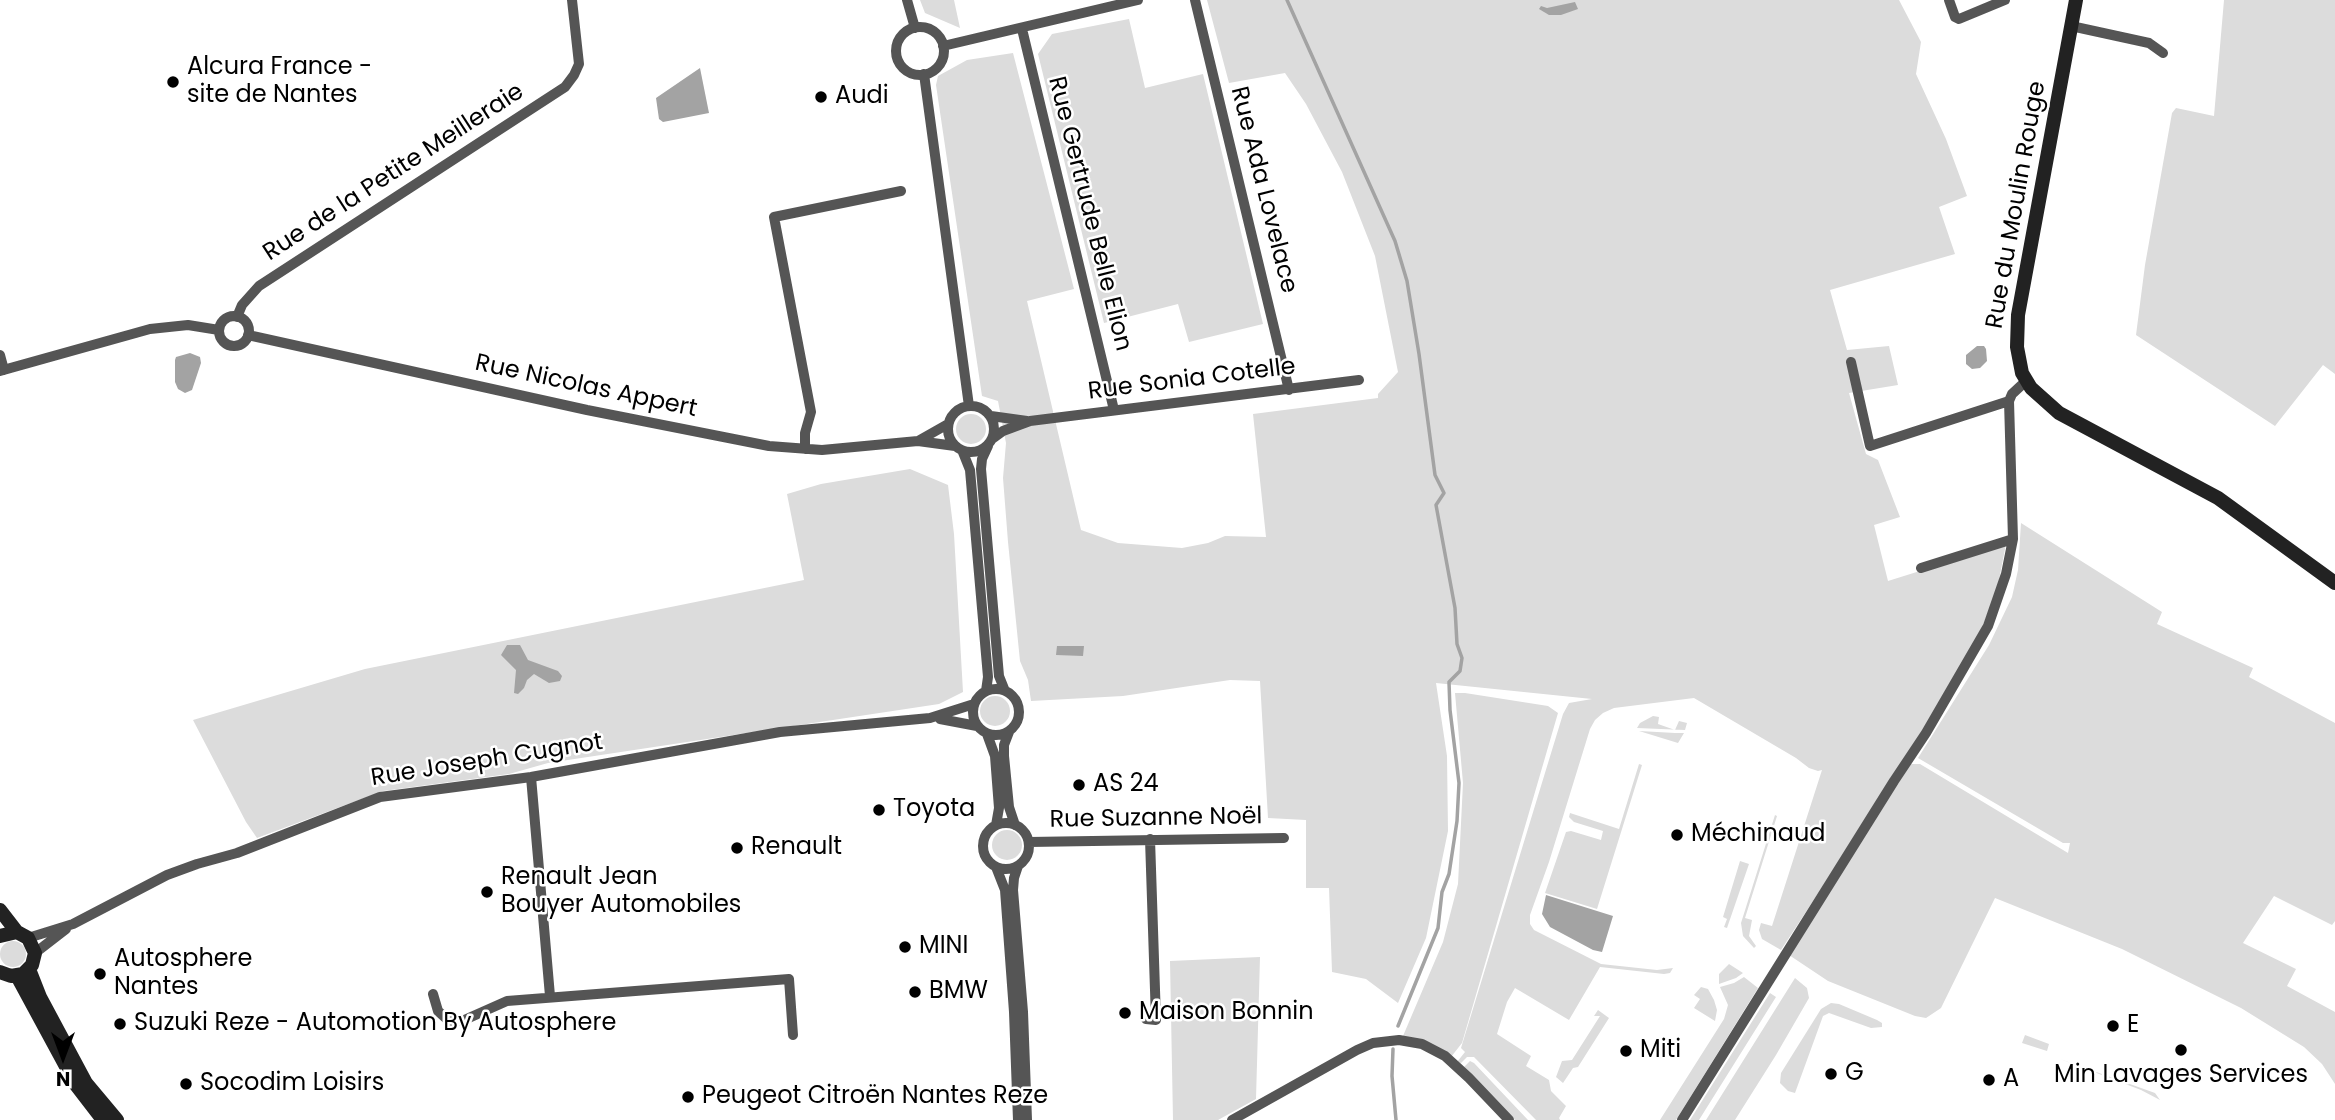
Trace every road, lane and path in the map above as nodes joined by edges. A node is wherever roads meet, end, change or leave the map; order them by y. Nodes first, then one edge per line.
1 (572, 0) edge
2 (907, 0) edge
3 (1138, 0) edge
4 (1195, 0) edge
5 (1949, 0) edge
6 (2005, 0) edge
7 (2076, 0) edge
8 (2071, 26) junction
9 (915, 28) junction
10 (1022, 29) junction
11 (943, 46) junction
12 (2163, 53) dead end
13 (924, 74) junction
14 (901, 191) dead end
15 (237, 317) junction
16 (219, 330) junction
17 (248, 335) junction
18 (0, 355) edge
19 (1851, 362) dead end
20 (2, 371) edge
21 (1359, 380) dead end
22 (2026, 381) junction
23 (1289, 390) junction
24 (2008, 401) junction
25 (969, 406) junction
26 (1114, 410) junction
27 (991, 416) junction
28 (1030, 421) junction
29 (948, 424) junction
30 (918, 441) junction
31 (990, 443) junction
32 (959, 448) junction
33 (805, 449) junction
34 (2013, 539) junction
35 (1921, 568) dead end
36 (2335, 583) edge
37 (986, 691) junction
38 (1005, 691) junction
39 (974, 704) junction
40 (930, 718) junction
41 (977, 726) junction
42 (1009, 732) junction
43 (987, 734) junction
44 (531, 777) junction
45 (996, 825) junction
46 (1015, 825) junction
47 (1284, 838) dead end
48 (1150, 839) junction
49 (1029, 842) junction
50 (1018, 866) junction
51 (996, 867) junction
52 (0, 910) edge
53 (73, 924) junction
54 (23, 935) junction
55 (0, 936) edge
56 (35, 953) junction
57 (0, 972) edge
58 (23, 973) junction
59 (433, 994) dead end
60 (550, 996) junction
61 (1146, 1019) dead end
62 (793, 1035) dead end
63 (103, 1120) edge
64 (117, 1120) edge
65 (1018, 1120) edge
66 (1027, 1120) edge
67 (1232, 1120) edge
68 (1509, 1120) edge
69 (1682, 1120) edge

1 - 15 street, Rue de la Petite Meilleraie
2 - 9 street
3 - 10 street
4 - 23 street, Rue Ada Lovelace
5 - 6 street
7 - 8 street, Rue du Moulin Rouge
8 - 12 street
8 - 22 street, Rue du Moulin Rouge
9 - 11 street
9 - 13 street
10 - 11 street
10 - 26 street, Rue Gertrude Belle Elion
11 - 13 street
13 - 25 street
14 - 33 street
15 - 16 street
15 - 17 street
16 - 17 street
16 - 20 street
17 - 33 street, Rue Nicolas Appert
18 - 20 street
19 - 24 street
21 - 23 street, Rue Sonia Cotelle
22 - 24 street
22 - 36 street, Rue du Moulin Rouge
23 - 26 street, Rue Sonia Cotelle
24 - 34 street
25 - 27 street
25 - 29 street
26 - 28 street, Rue Sonia Cotelle
27 - 28 street
27 - 31 street
28 - 31 street
29 - 30 street
29 - 32 street
30 - 32 street
30 - 33 street, Rue Nicolas Appert
31 - 32 street
31 - 38 street
32 - 37 street
34 - 35 street
34 - 69 street
37 - 38 street
37 - 39 street
38 - 42 street
39 - 40 street, Rue Joseph Cugnot
39 - 41 street
40 - 41 street, Rue Joseph Cugnot
40 - 44 street, Rue Joseph Cugnot
41 - 43 street
42 - 43 street
42 - 46 street
43 - 45 street
44 - 53 street, Rue Joseph Cugnot
44 - 60 street
45 - 46 street
45 - 51 street
46 - 49 street
47 - 48 street, Rue Suzanne Noël
48 - 49 street, Rue Suzanne Noël
48 - 61 street
49 - 50 street
50 - 51 street
50 - 66 street
51 - 65 street
52 - 54 street
53 - 54 street, Rue Joseph Cugnot
53 - 56 street, Rue Joseph Cugnot
54 - 55 street
54 - 56 street
56 - 58 street
57 - 58 street
58 - 63 street
58 - 64 street
59 - 60 street
60 - 62 street
67 - 68 street

